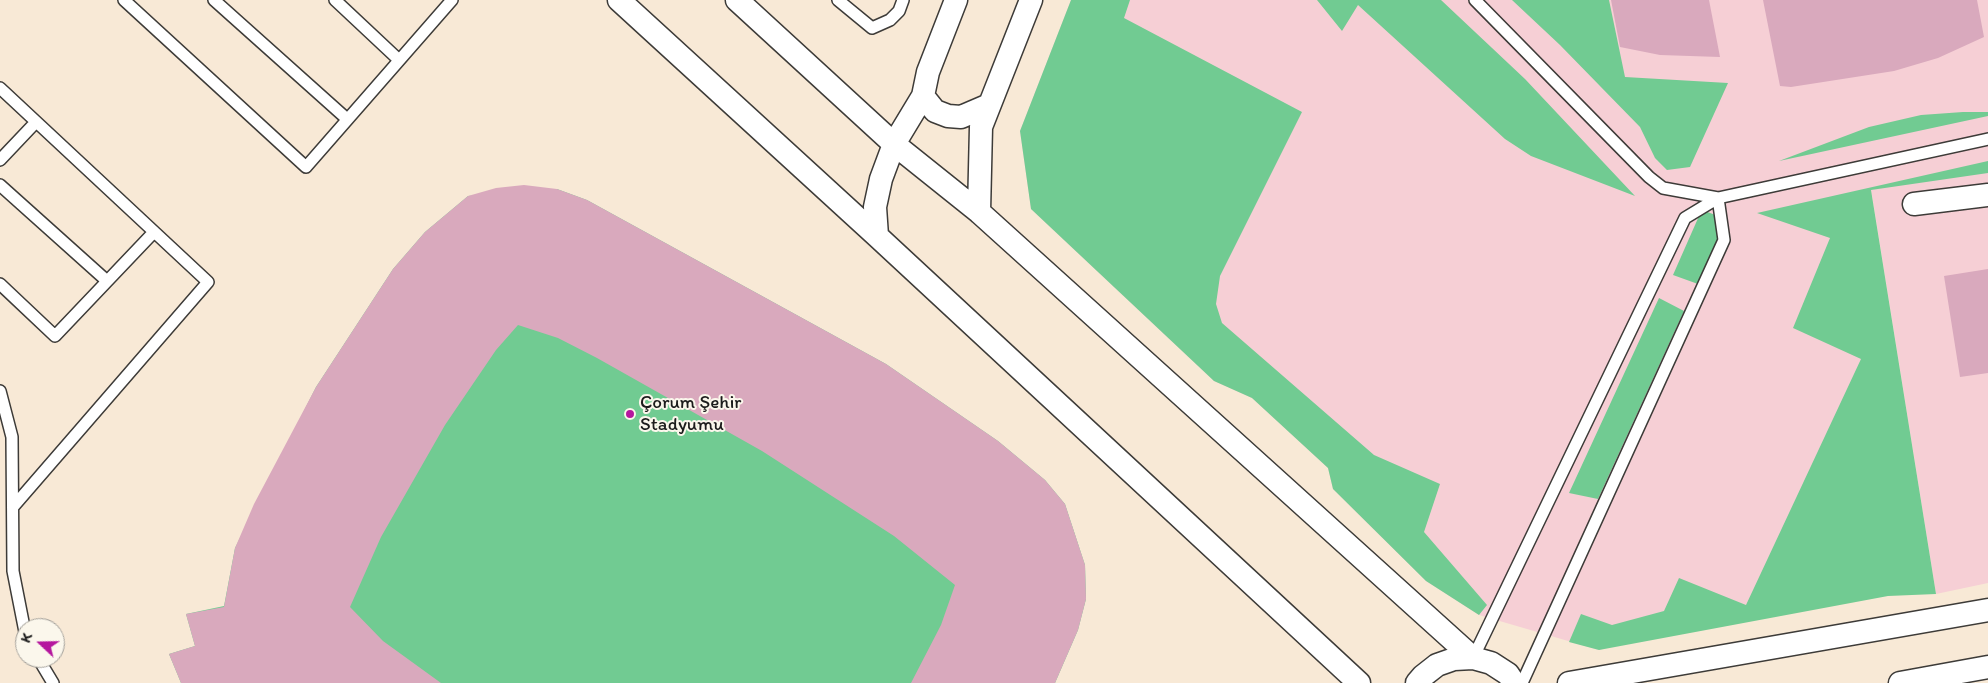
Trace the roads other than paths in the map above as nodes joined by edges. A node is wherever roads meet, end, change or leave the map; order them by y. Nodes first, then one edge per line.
1 (124, 0) edge
2 (214, 0) edge
3 (335, 0) edge
4 (619, 0) edge
5 (737, 0) edge
6 (838, 0) edge
7 (903, 0) edge
8 (956, 0) edge
9 (1031, 0) edge
10 (1475, 0) edge
11 (447, 2) edge
12 (400, 60) junction
13 (0, 88) edge
14 (923, 96) junction
15 (989, 105) junction
16 (347, 119) junction
17 (36, 122) junction
18 (1988, 139) edge
19 (894, 144) junction
20 (0, 160) edge
21 (0, 185) edge
22 (1988, 194) edge
23 (1718, 198) junction
24 (1914, 204) dead end
25 (979, 212) junction
26 (154, 232) junction
27 (877, 236) junction
28 (107, 281) junction
29 (0, 284) edge
30 (0, 391) edge
31 (13, 507) junction
32 (1988, 610) edge
33 (22, 618) edge
34 (1473, 658) junction
35 (1988, 667) edge
36 (44, 668) edge
37 (53, 683) edge
38 (1359, 683) edge
39 (1417, 683) edge
40 (1514, 683) edge
41 (1522, 683) edge
42 (1569, 683) edge
43 (1900, 683) edge

1 - 16 lane
2 - 16 lane
3 - 12 lane
4 - 27 street
5 - 19 street
6 - 7 lane
8 - 14 street
9 - 15 street
10 - 23 lane
11 - 12 lane
12 - 16 lane
13 - 17 lane
14 - 15 street
14 - 19 street
15 - 25 street
17 - 20 lane
17 - 26 lane
18 - 23 lane
19 - 25 street
19 - 27 street
21 - 28 lane
22 - 24 street
23 - 34 lane
23 - 41 lane
25 - 34 street
26 - 28 lane
26 - 31 lane
27 - 38 street
28 - 29 lane
30 - 31 lane
31 - 33 lane
32 - 42 street
34 - 39 street
34 - 40 street
35 - 43 street
36 - 37 lane

